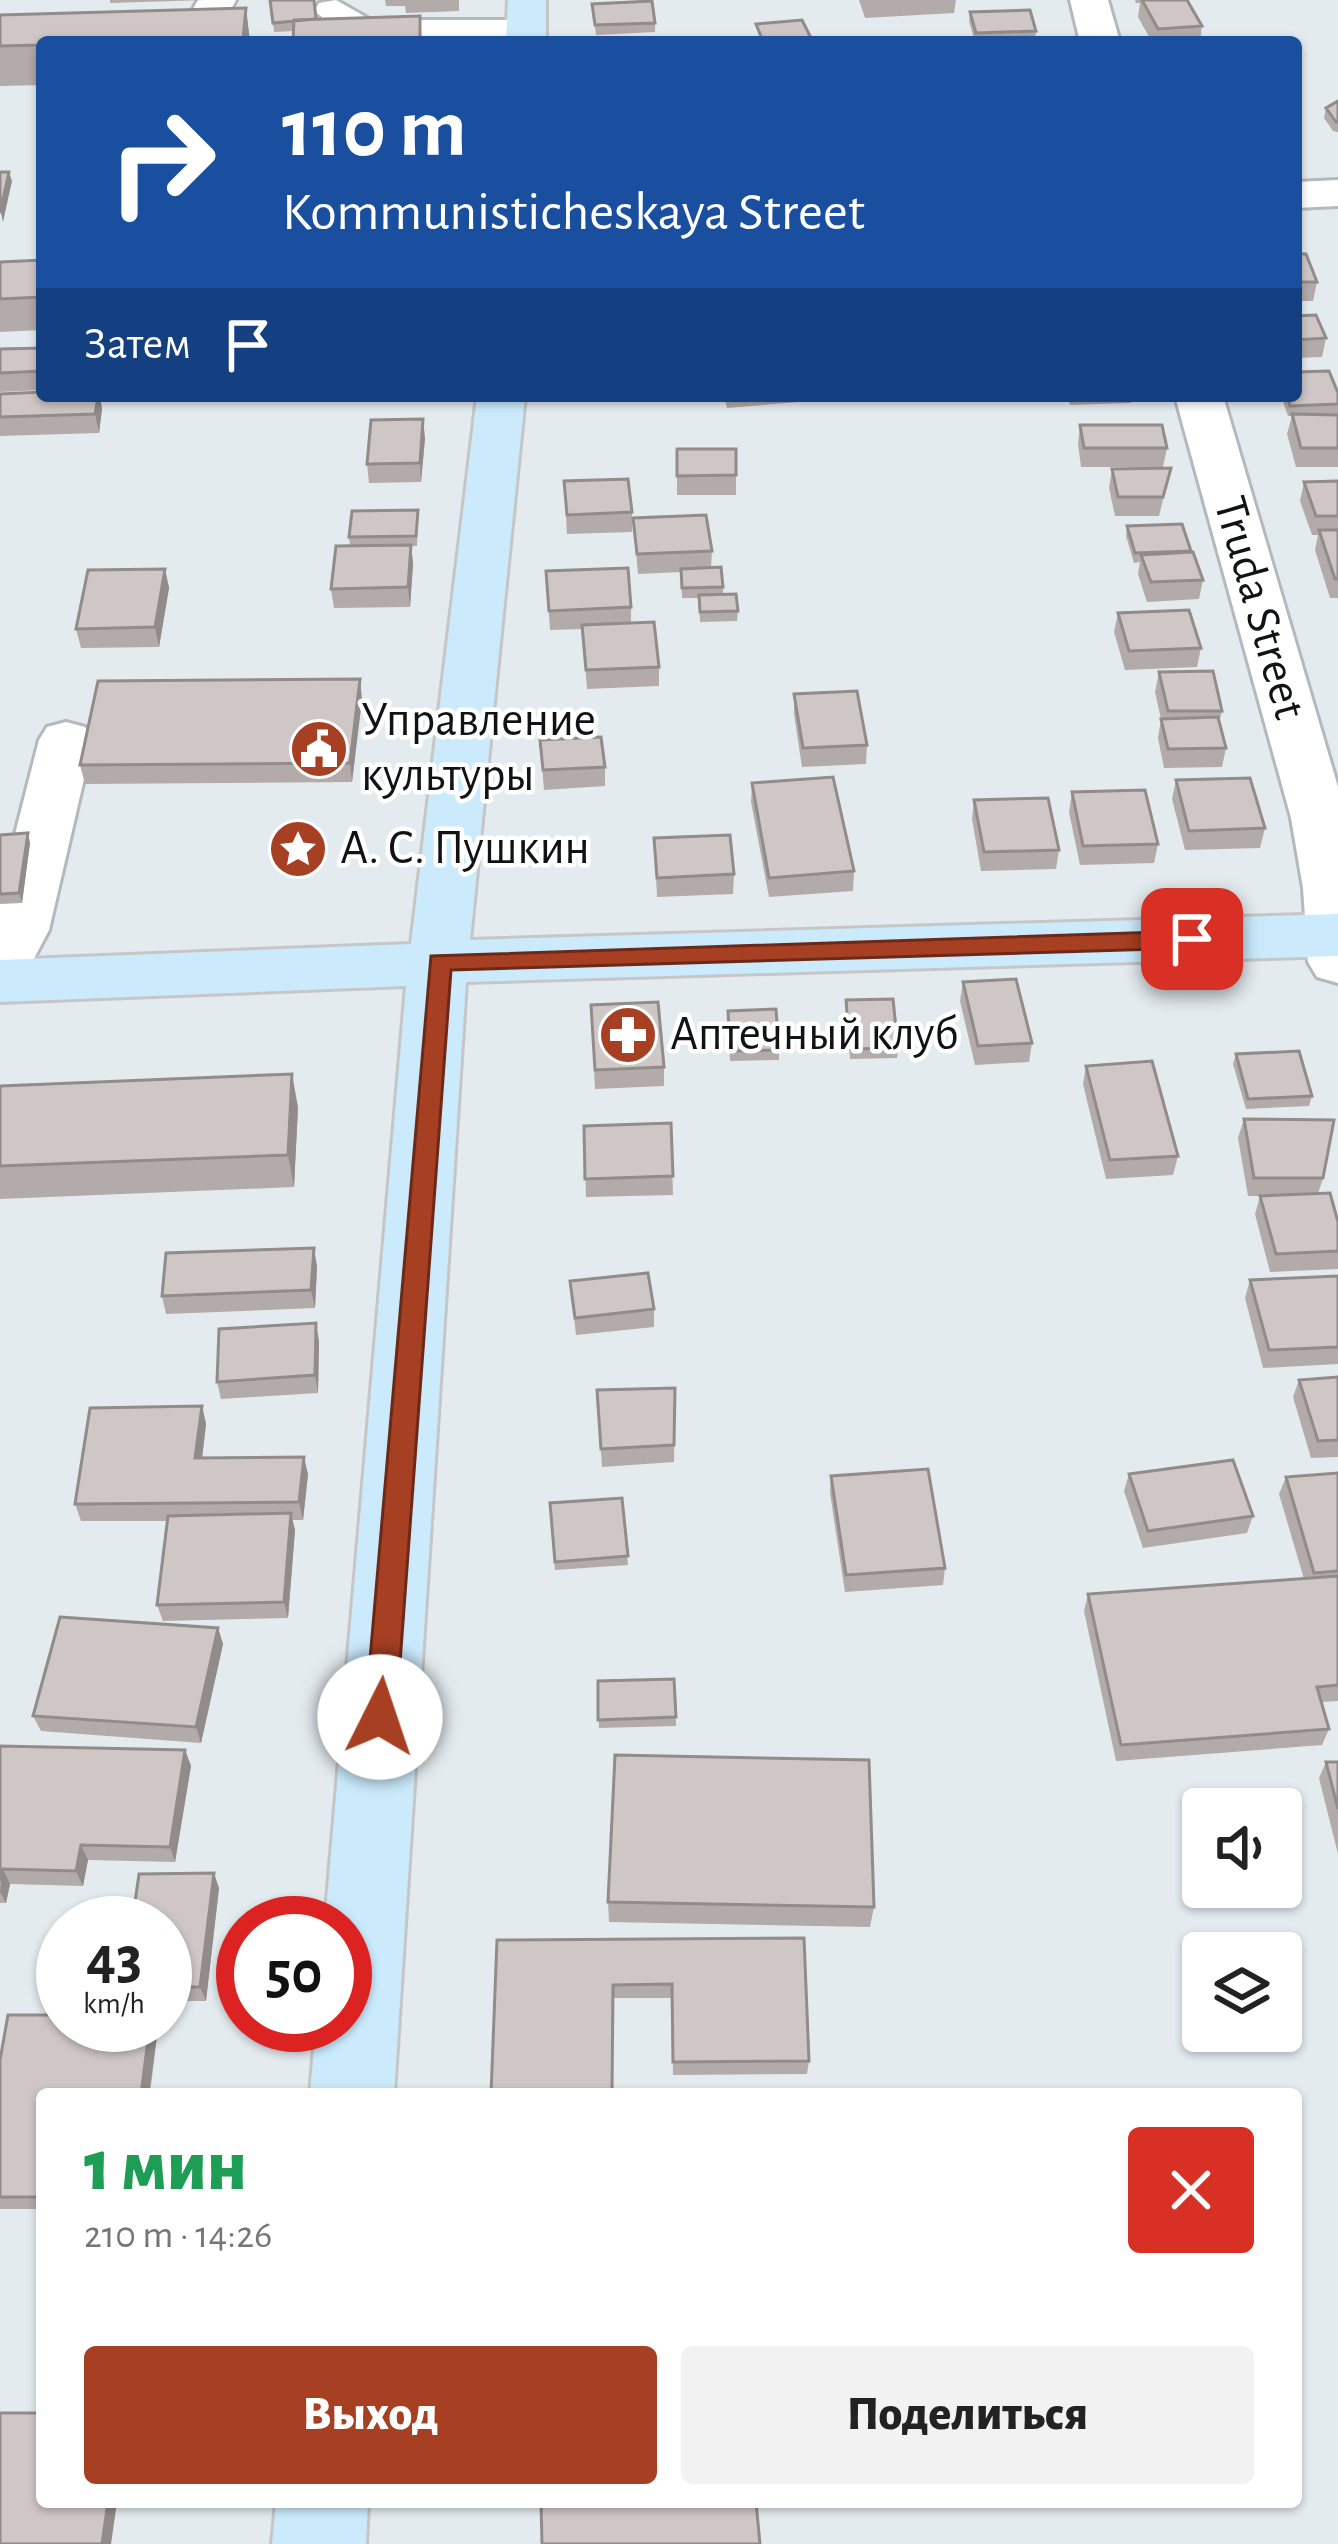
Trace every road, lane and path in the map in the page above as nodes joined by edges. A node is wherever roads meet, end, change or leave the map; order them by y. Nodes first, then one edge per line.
1 (217, 0) edge
2 (1089, 0) edge
3 (332, 11) dead end
4 (526, 24) edge
5 (0, 36) edge
6 (1098, 36) edge
7 (1338, 193) edge
8 (1302, 195) edge
9 (500, 402) edge
10 (1201, 402) edge
11 (66, 740) dead end
12 (1336, 944) edge
13 (440, 962) junction
14 (0, 968) edge
15 (0, 981) edge
16 (352, 2088) edge
17 (322, 2508) edge
18 (319, 2544) edge

1 - 5 street
2 - 6 street
3 - 4 street
7 - 8 street
9 - 13 main road
10 - 12 street, Truda Street
11 - 14 street
12 - 13 main road
13 - 15 main road
13 - 16 main road
17 - 18 main road

